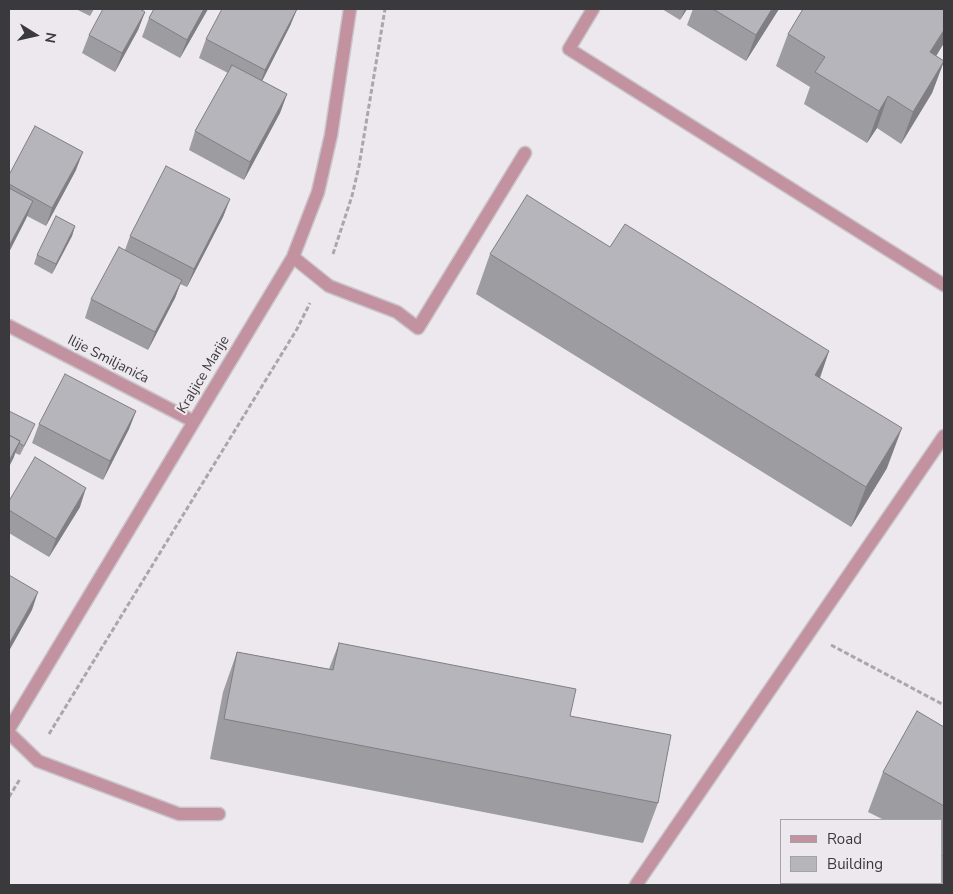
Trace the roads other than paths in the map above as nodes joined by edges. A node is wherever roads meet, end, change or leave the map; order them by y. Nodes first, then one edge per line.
1 (350, 9) edge
2 (593, 9) edge
3 (525, 153) dead end
4 (293, 257) junction
5 (944, 285) edge
6 (9, 326) edge
7 (193, 421) junction
8 (944, 436) edge
9 (9, 728) edge
10 (9, 733) edge
11 (219, 814) dead end
12 (636, 885) edge

1 - 4 street, Kraljice Marije
2 - 5 street
3 - 4 street
4 - 7 street, Kraljice Marije
6 - 7 street, Ilije Smiljanića
7 - 9 street, Kraljice Marije
8 - 12 street
10 - 11 street

